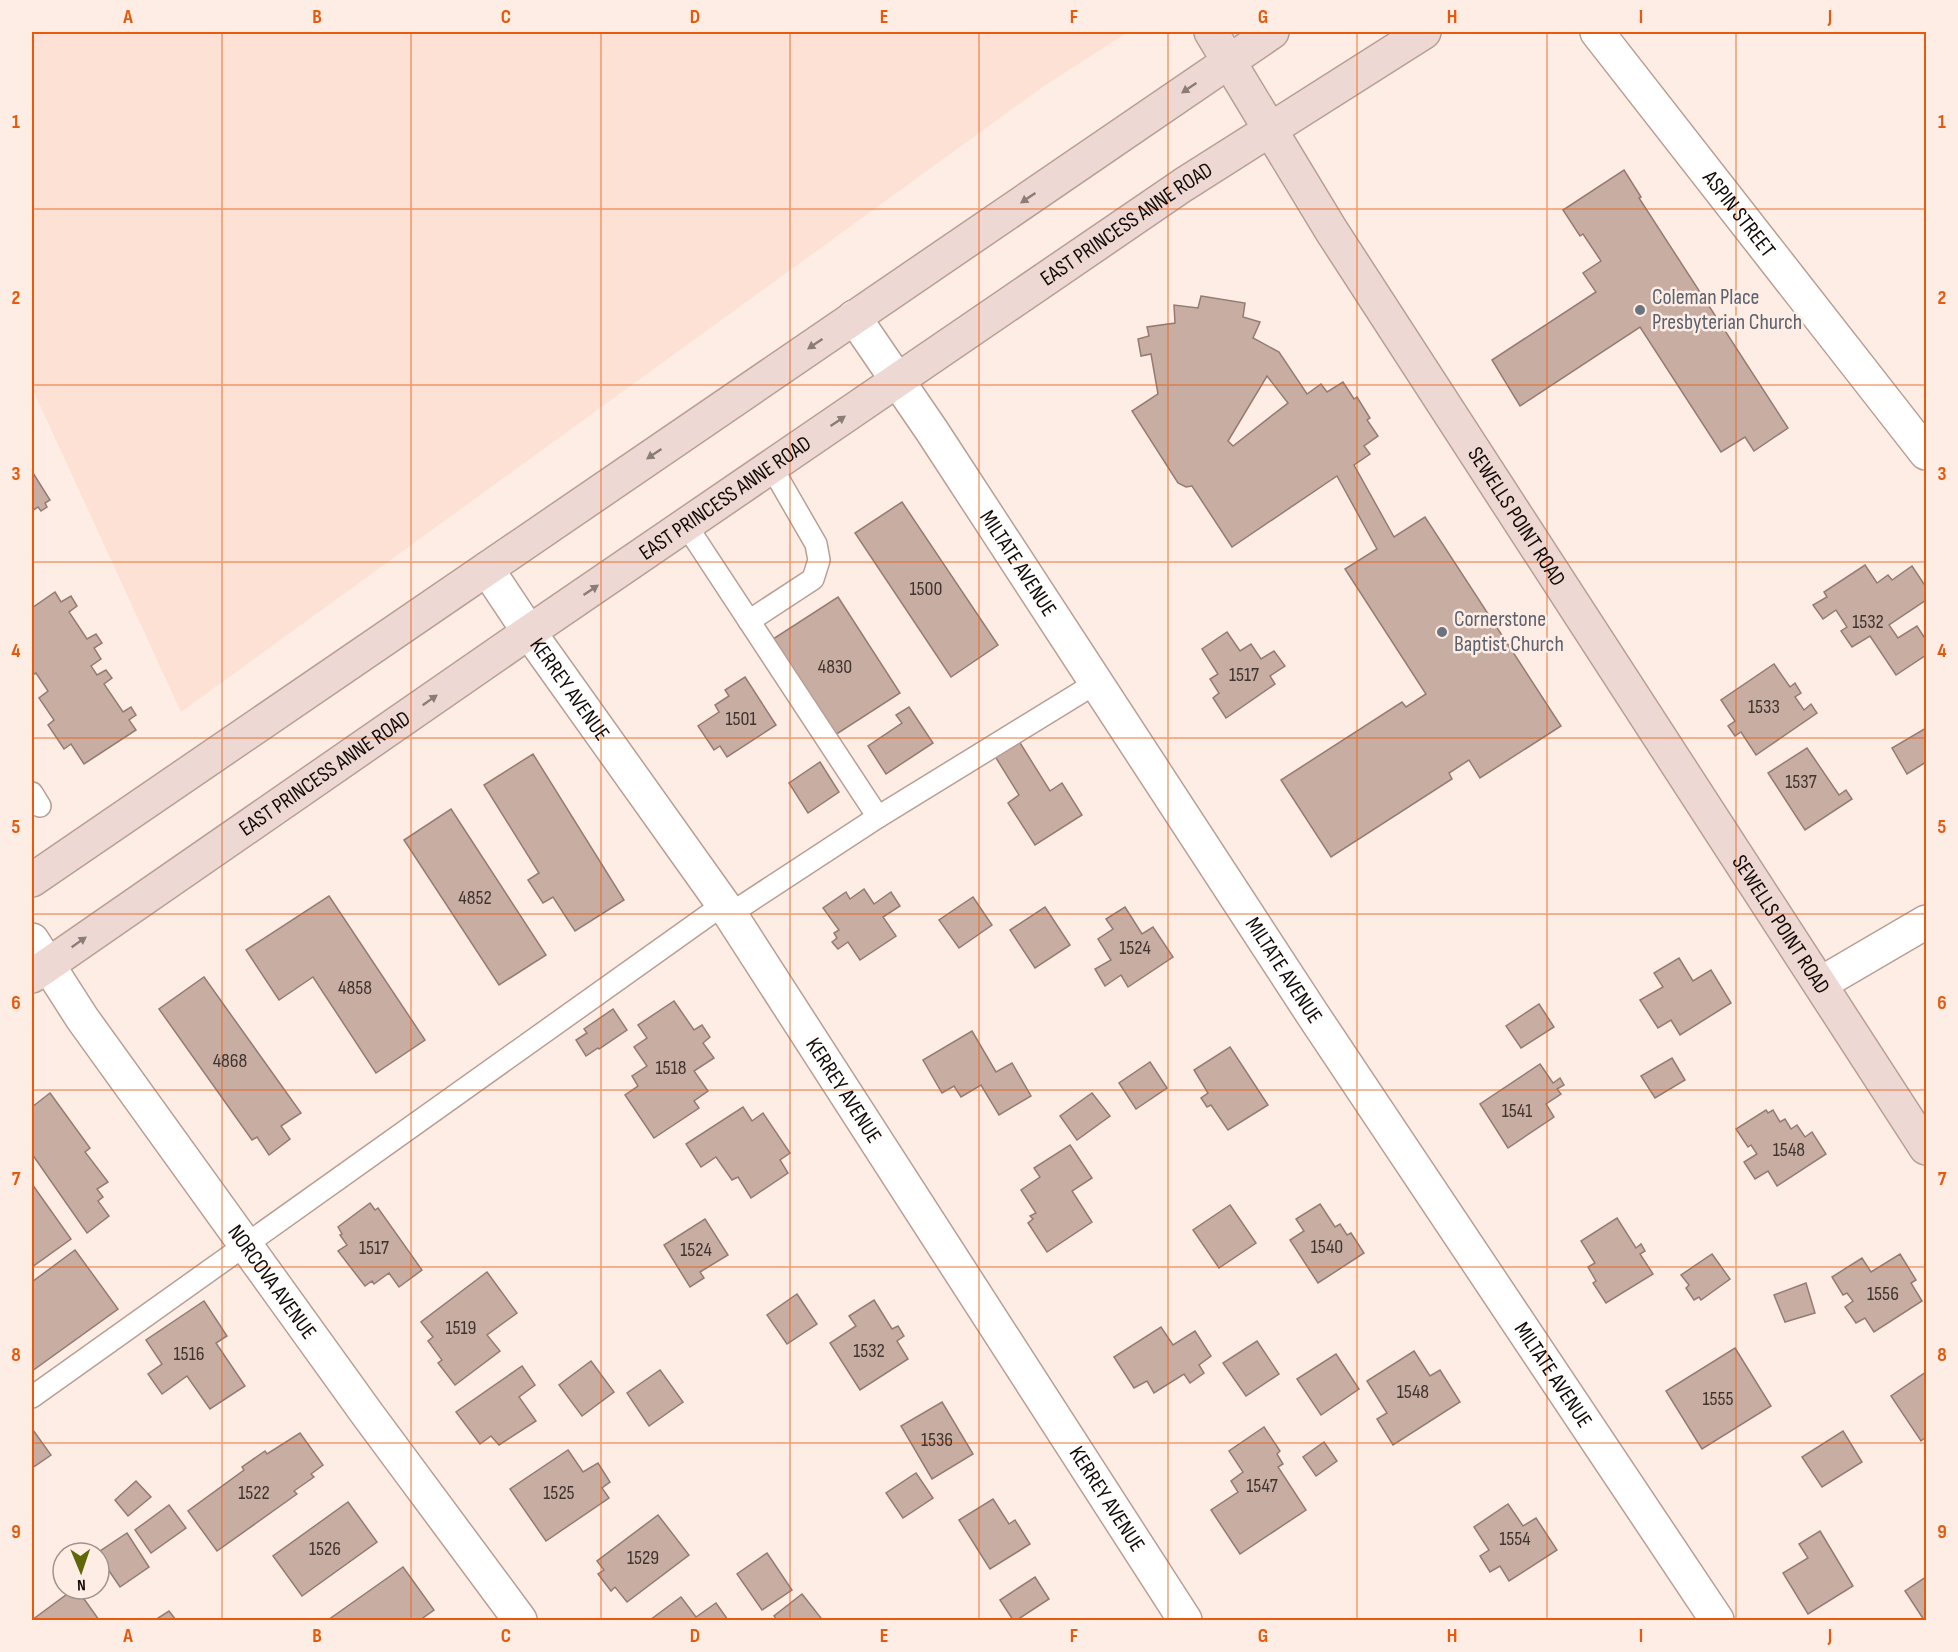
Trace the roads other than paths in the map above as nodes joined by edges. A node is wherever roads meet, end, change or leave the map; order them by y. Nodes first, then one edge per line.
1 (1211, 32) edge
2 (1272, 32) edge
3 (1424, 32) edge
4 (1597, 32) edge
5 (1229, 61) junction
6 (1270, 130) junction
7 (854, 317) junction
8 (898, 380) junction
9 (1926, 453) edge
10 (771, 466) junction
11 (686, 525) junction
12 (487, 569) junction
13 (749, 621) junction
14 (529, 632) junction
15 (1096, 682) junction
16 (878, 817) junction
17 (32, 880) edge
18 (727, 909) junction
19 (1926, 922) edge
20 (37, 960) edge
21 (1820, 984) junction
22 (1926, 1148) edge
23 (246, 1244) junction
24 (32, 1397) edge
25 (520, 1620) edge
26 (1185, 1620) edge
27 (1717, 1620) edge

1 - 5 main road, SEWELLS POINT ROAD
2 - 5 main road
3 - 6 main road, EAST PRINCESS ANNE ROAD
4 - 9 street, ASPIN STREET
5 - 6 main road, SEWELLS POINT ROAD
5 -> 7 main road
6 - 8 main road, EAST PRINCESS ANNE ROAD
6 - 21 main road, SEWELLS POINT ROAD
7 - 8 street, MILTATE AVENUE
7 -> 12 main road
10 -> 8 main road, EAST PRINCESS ANNE ROAD
8 - 15 street, MILTATE AVENUE
10 - 11 main road, EAST PRINCESS ANNE ROAD
10 - 13 lane
11 - 13 lane
14 -> 11 main road, EAST PRINCESS ANNE ROAD
12 - 14 street, KERREY AVENUE
12 - 17 main road
13 - 16 lane
14 - 18 street, KERREY AVENUE
20 -> 14 main road, EAST PRINCESS ANNE ROAD
15 - 16 lane
15 - 27 street, MILTATE AVENUE
16 - 18 lane
18 - 23 lane
18 - 26 street, KERREY AVENUE
19 - 21 street
20 - 23 street, NORCOVA AVENUE
21 - 22 main road, SEWELLS POINT ROAD
23 - 24 lane
23 - 25 street, NORCOVA AVENUE

